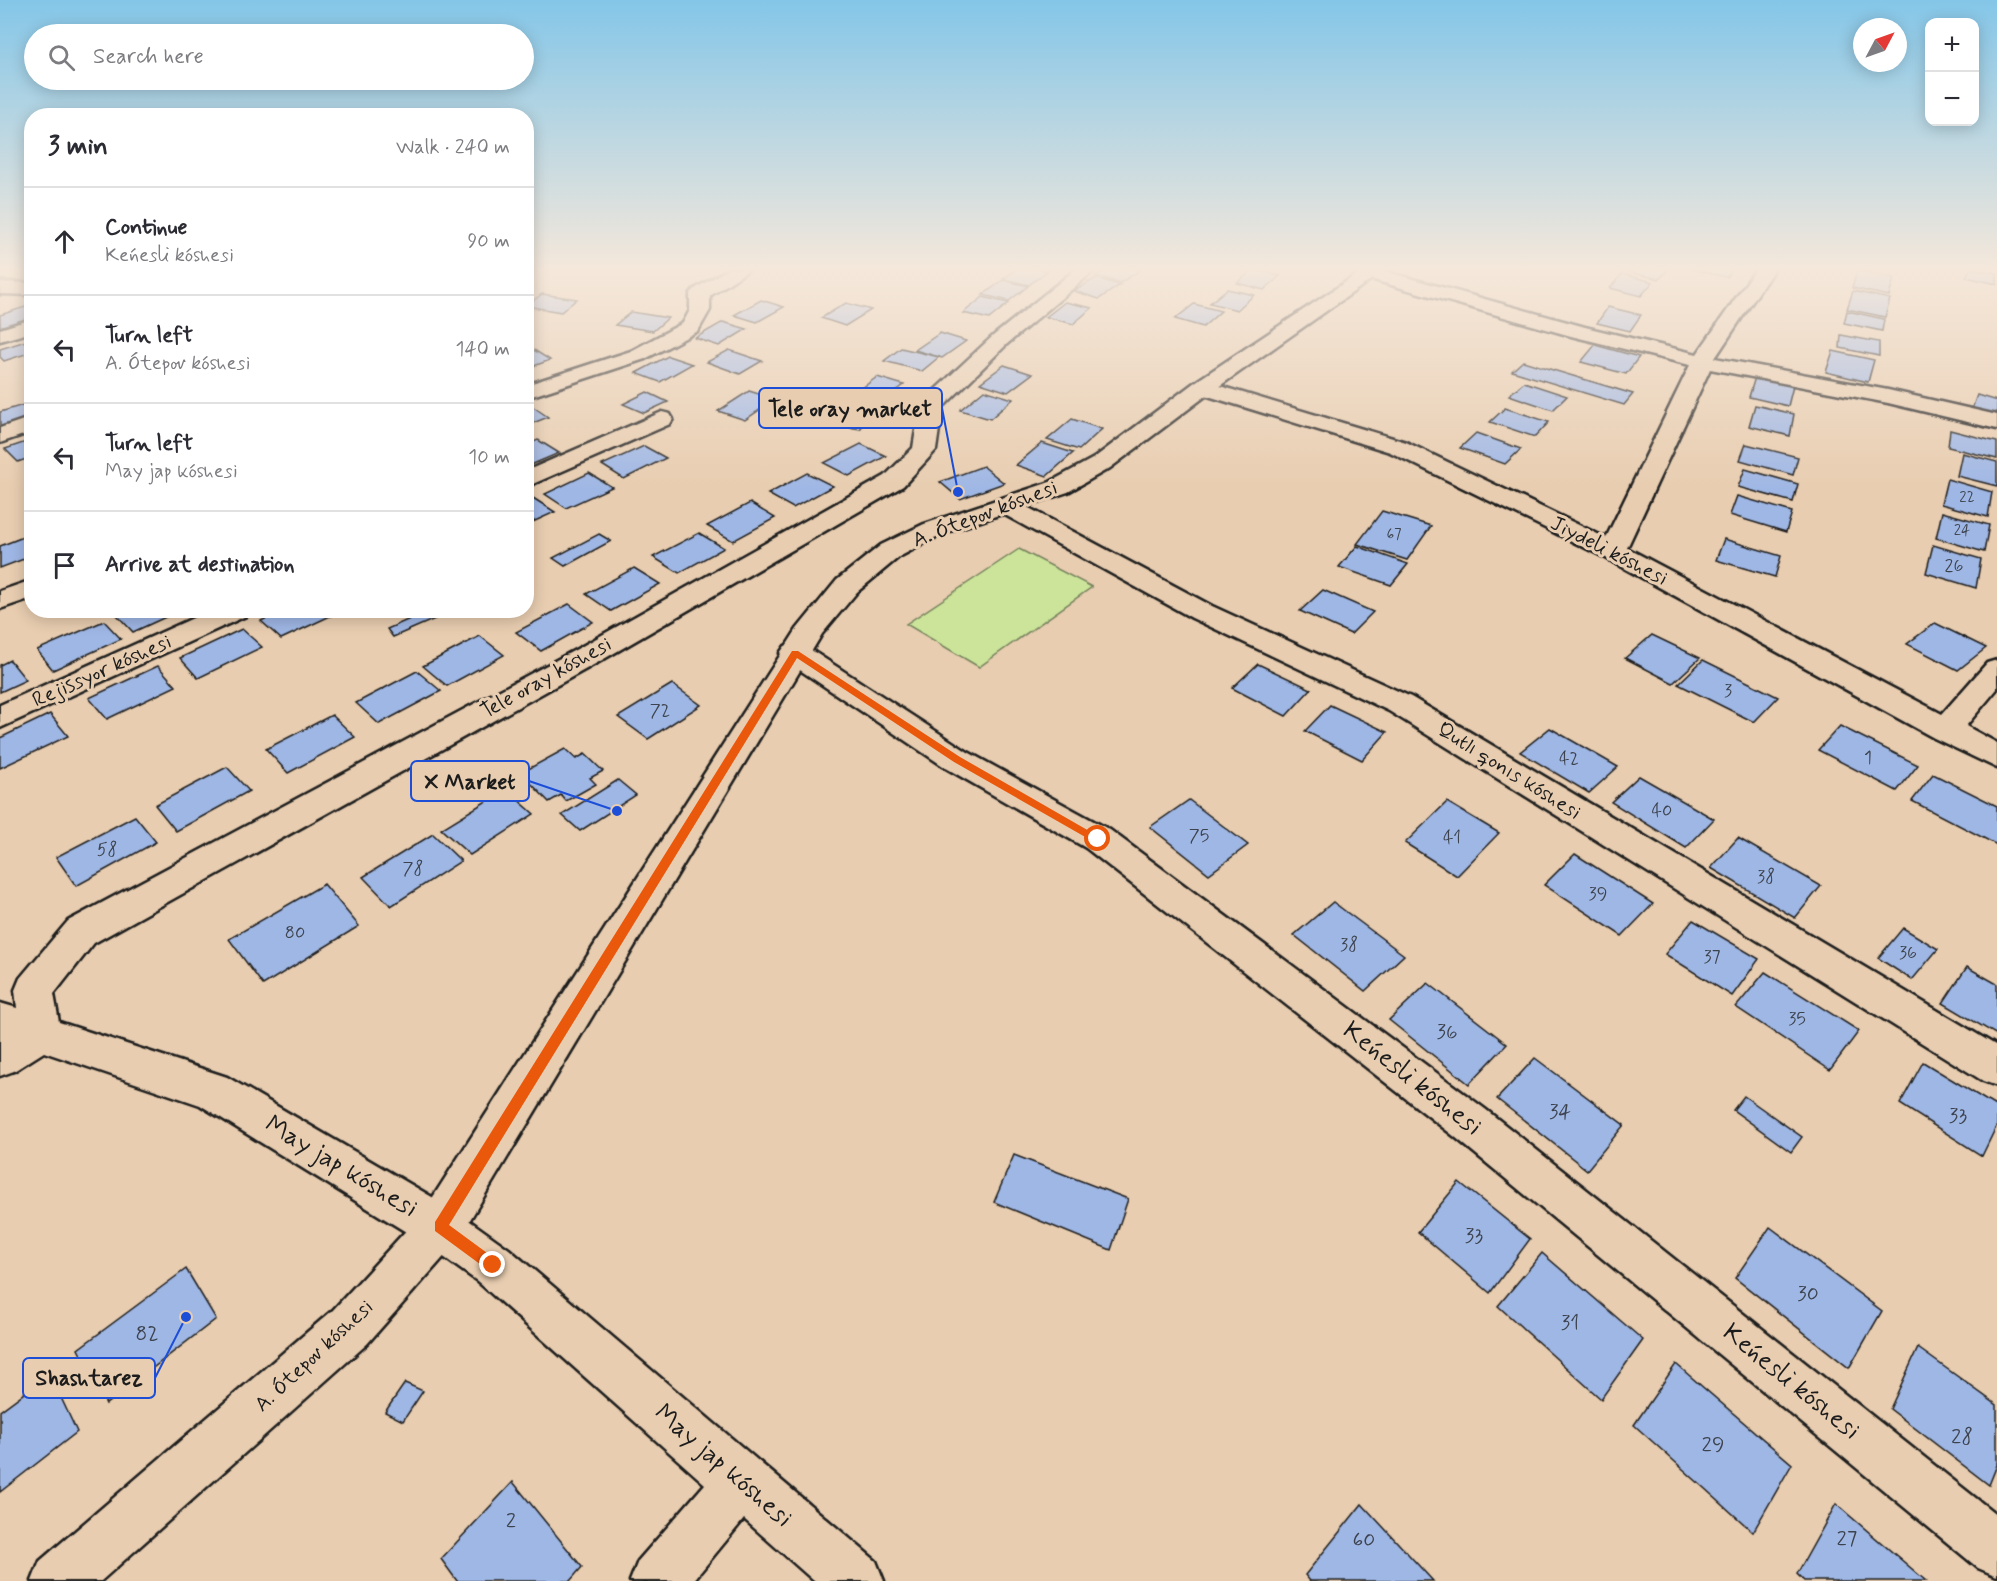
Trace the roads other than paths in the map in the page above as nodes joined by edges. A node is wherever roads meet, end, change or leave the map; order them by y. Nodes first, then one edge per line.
1 (661, 343) edge
2 (997, 343) edge
3 (1268, 343) edge
4 (1630, 343) edge
5 (1715, 343) edge
6 (1703, 361) junction
7 (534, 385) edge
8 (1203, 387) junction
9 (662, 419) dead end
10 (1997, 422) edge
11 (24, 427) edge
12 (0, 436) edge
13 (534, 476) edge
14 (1005, 506) junction
15 (1613, 551) junction
16 (24, 591) edge
17 (0, 601) edge
18 (218, 618) edge
19 (795, 653) junction
20 (1997, 670) edge
21 (0, 717) edge
22 (1945, 730) junction
23 (1997, 757) edge
24 (0, 1020) edge
25 (40, 1033) junction
26 (0, 1058) edge
27 (1997, 1068) edge
28 (440, 1227) junction
29 (741, 1481) junction
30 (1997, 1549) edge
31 (60, 1581) edge
32 (658, 1581) edge
33 (856, 1581) edge

1 - 7 street
2 - 25 street, Tele oray kóshesi
3 - 8 street, A. Ótepov kóshesi
4 - 6 street
5 - 6 street
6 - 10 street
6 - 15 street
8 - 14 street, A. Ótepov kóshesi
8 - 15 street, Jiydeli kóshesi
9 - 13 street
11 - 12 street
14 - 19 street, A. Ótepov kóshesi
14 - 27 street, Qutlı qonıs kóshesi
15 - 22 street, Jiydeli kóshesi
16 - 17 street
18 - 21 street, Rejissyor kóshesi
19 - 28 street, A. Ótepov kóshesi
19 - 30 street, Keńesli kóshesi
20 - 22 street
22 - 23 street, Jiydeli kóshesi
24 - 25 street, May jap kóshesi
25 - 26 street
25 - 28 street, May jap kóshesi
28 - 29 street, May jap kóshesi
28 - 31 street, A. Ótepov kóshesi
29 - 32 street
29 - 33 street, May jap kóshesi

